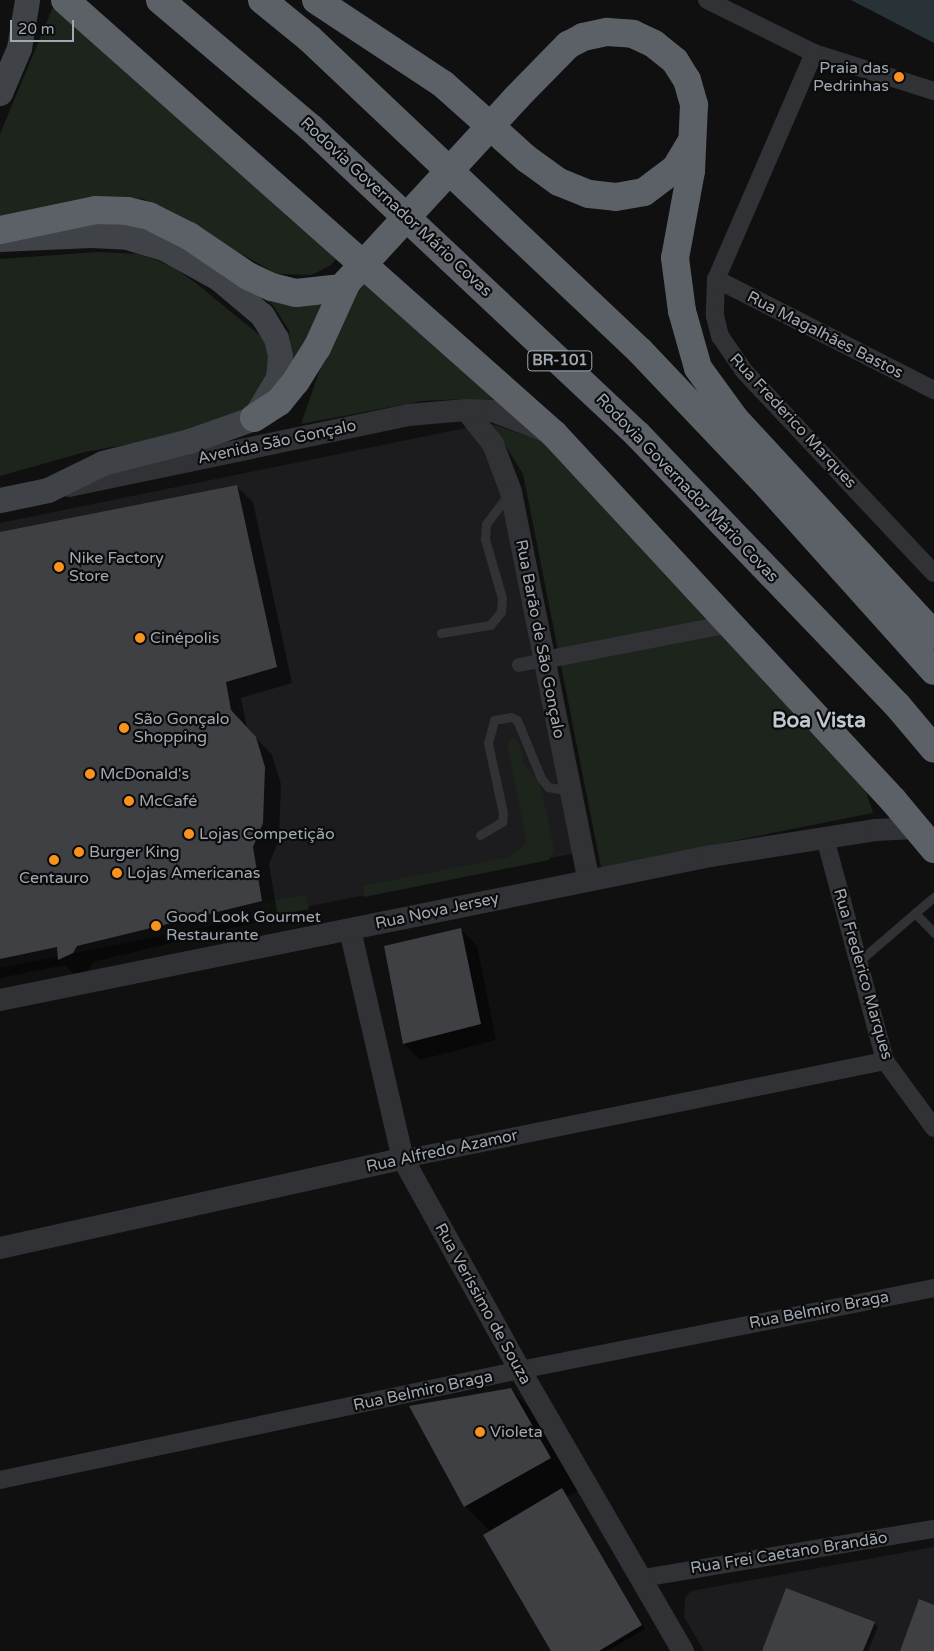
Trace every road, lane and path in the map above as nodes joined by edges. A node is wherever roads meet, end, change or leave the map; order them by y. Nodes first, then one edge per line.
1 (27, 0) edge
2 (65, 0) edge
3 (160, 0) edge
4 (262, 0) edge
5 (316, 0) edge
6 (707, 0) edge
7 (814, 53) junction
8 (934, 91) edge
9 (0, 93) edge
10 (695, 135) junction
11 (0, 230) edge
12 (0, 239) edge
13 (716, 279) junction
14 (344, 285) junction
15 (934, 390) edge
16 (466, 410) junction
17 (254, 418) junction
18 (554, 434) junction
19 (48, 490) junction
20 (511, 492) junction
21 (0, 500) edge
22 (934, 573) edge
23 (729, 624) junction
24 (441, 633) dead end
25 (934, 635) edge
26 (544, 660) junction
27 (519, 665) dead end
28 (934, 671) edge
29 (934, 749) edge
30 (571, 792) junction
31 (893, 800) junction
32 (916, 828) junction
33 (874, 830) junction
34 (480, 835) dead end
35 (825, 838) junction
36 (934, 849) edge
37 (588, 879) junction
38 (934, 896) edge
39 (915, 914) junction
40 (350, 930) junction
41 (934, 933) edge
42 (858, 962) junction
43 (0, 1000) edge
44 (885, 1061) junction
45 (932, 1119) edge
46 (403, 1159) junction
47 (0, 1248) edge
48 (934, 1288) edge
49 (520, 1370) junction
50 (0, 1480) edge
51 (934, 1529) edge
52 (644, 1578) junction
53 (683, 1651) edge

1 - 9 main road
2 - 18 highway
3 - 29 highway, Rodovia Governador Mário Covas / BR-101
4 - 28 highway
5 - 10 highway
6 - 7 street
7 - 8 street
7 - 13 street, Rua Frederico Marques
10 - 14 highway, bridge
10 - 25 highway
11 - 14 highway
12 - 17 main road
13 - 15 street, Rua Magalhães Bastos
13 - 22 street, Rua Frederico Marques
14 - 17 highway
16 - 18 street, Avenida São Gonçalo
16 - 19 street, Avenida São Gonçalo
16 - 20 street, Rua Barão de São Gonçalo
17 - 19 main road
18 - 23 highway
19 - 21 main road, Avenida São Gonçalo
20 - 24 lane
20 - 26 street, Rua Barão de São Gonçalo
23 - 26 street
23 - 31 highway
26 - 27 street
26 - 30 street, Rua Barão de São Gonçalo
30 - 34 lane
30 - 37 street, Rua Barão de São Gonçalo
31 - 32 highway
31 - 33 street
32 - 33 street, Rua Nova Jersey
32 - 36 highway
33 - 35 street, Rua Nova Jersey
35 - 37 street, Rua Nova Jersey
35 - 42 street, Rua Frederico Marques
37 - 40 street, Rua Nova Jersey
38 - 39 lane
39 - 41 lane
39 - 42 lane
40 - 43 street, Rua Nova Jersey
40 - 46 street, Rua Veríssimo de Souza
42 - 44 street, Rua Frederico Marques
44 - 45 street, Rua Frederico Marques
44 - 46 street, Rua Alfredo Azamor
46 - 47 street, Rua Alfredo Azamor
46 - 49 street, Rua Veríssimo de Souza
48 - 49 street, Rua Belmiro Braga
49 - 50 street, Rua Belmiro Braga
49 - 52 street, Rua Veríssimo de Souza
51 - 52 street, Rua Frei Caetano Brandão
52 - 53 street, Rua Veríssimo de Souza

